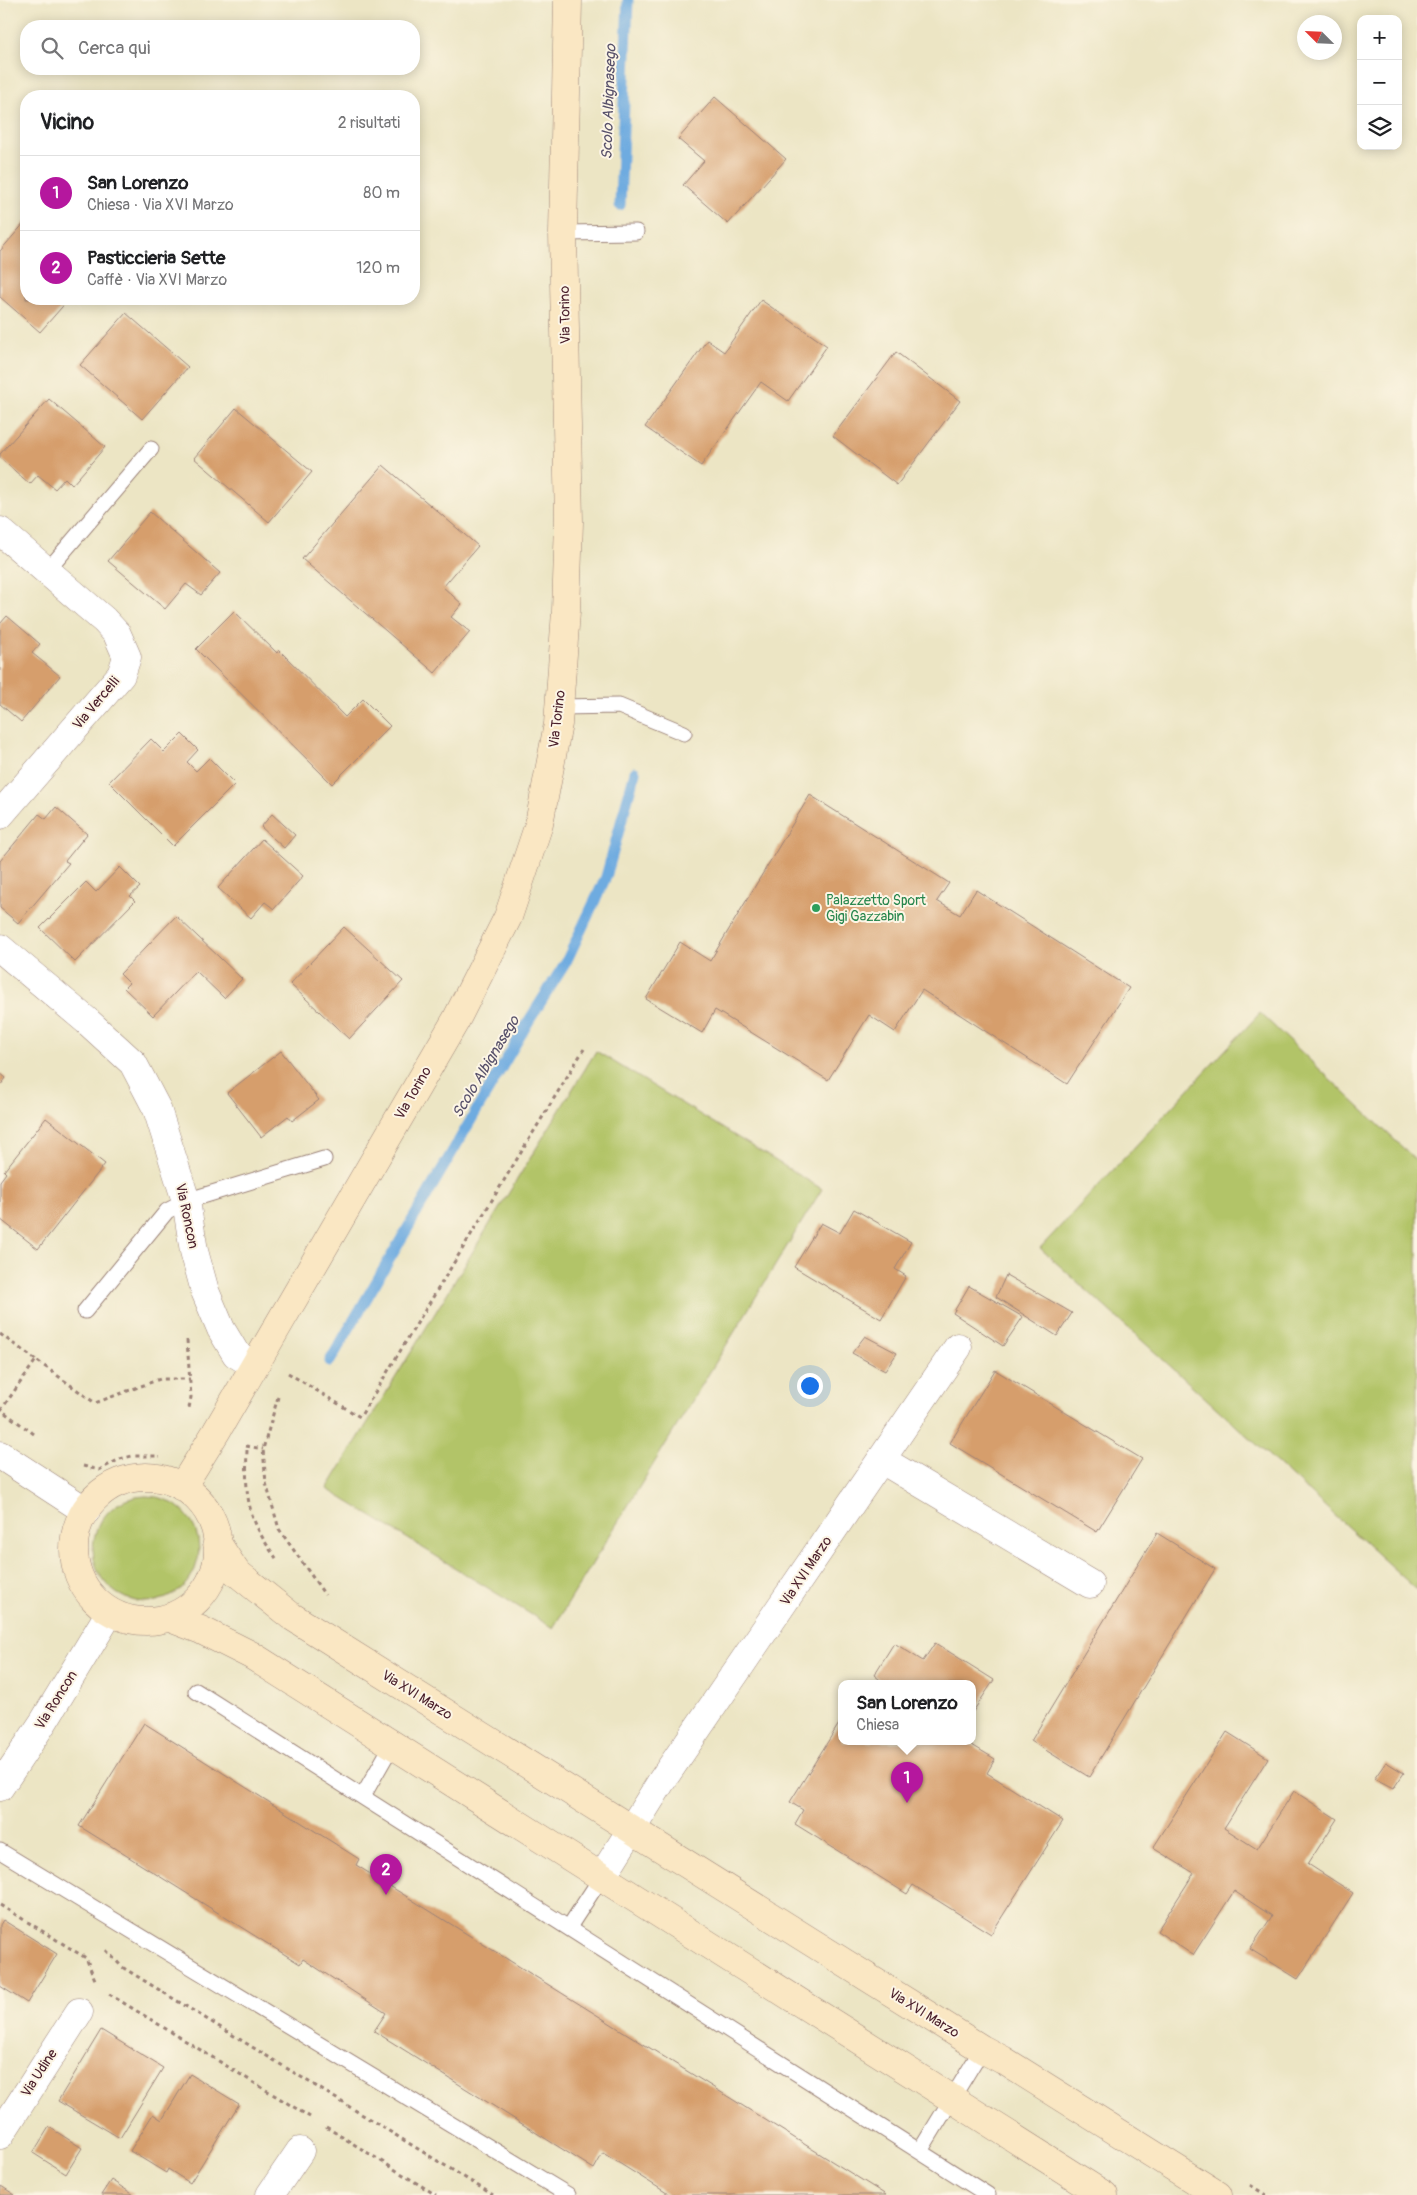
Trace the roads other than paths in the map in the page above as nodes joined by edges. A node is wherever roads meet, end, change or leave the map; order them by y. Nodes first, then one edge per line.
1 (568, 0) edge
2 (636, 232) dead end
3 (563, 233) junction
4 (151, 450) dead end
5 (0, 531) edge
6 (47, 571) junction
7 (560, 707) junction
8 (684, 733) dead end
9 (0, 816) edge
10 (0, 948) edge
11 (324, 1159) dead end
12 (186, 1201) junction
13 (85, 1311) dead end
14 (958, 1347) dead end
15 (254, 1365) junction
16 (0, 1455) edge
17 (882, 1460) junction
18 (182, 1487) junction
19 (86, 1511) junction
20 (218, 1543) junction
21 (1090, 1584) dead end
22 (110, 1612) junction
23 (170, 1618) junction
24 (196, 1691) dead end
25 (392, 1745) junction
26 (0, 1787) edge
27 (363, 1796) junction
28 (631, 1831) junction
29 (0, 1851) edge
30 (601, 1878) junction
31 (569, 1927) junction
32 (79, 2012) dead end
33 (982, 2049) junction
34 (952, 2099) junction
35 (0, 2134) edge
36 (300, 2151) dead end
37 (920, 2151) junction
38 (270, 2195) edge
39 (568, 2195) edge
40 (988, 2195) edge
41 (1104, 2195) edge
42 (1218, 2195) edge

1 - 3 street, Via Torino
2 - 3 lane
3 - 7 street, Via Torino
4 - 6 lane
5 - 6 street, Via Vercelli
6 - 9 street, Via Vercelli
7 - 8 lane
7 - 15 street, Via Torino
10 - 12 street, Via Roncon
11 - 12 lane
12 - 13 lane
12 - 15 street, Via Roncon
14 - 17 street, Via XVI Marzo
15 - 18 street
16 - 19 street
17 - 21 street
17 - 28 street, Via XVI Marzo
18 - 19 street
18 - 20 street
19 - 22 street
20 - 23 street
20 - 28 street, Via XVI Marzo
22 - 23 street
22 - 26 street, Via Roncon
23 - 25 street
24 - 27 lane
25 - 27 lane
25 - 30 street
27 - 31 lane
28 - 30 street, Via XVI Marzo
28 - 33 street, Via XVI Marzo
29 - 39 lane
30 - 31 lane
30 - 34 street
31 - 37 lane
32 - 35 street, Via Udine
33 - 34 lane
33 - 42 street, Via XVI Marzo
34 - 37 lane
34 - 41 street
36 - 38 street
37 - 40 lane

